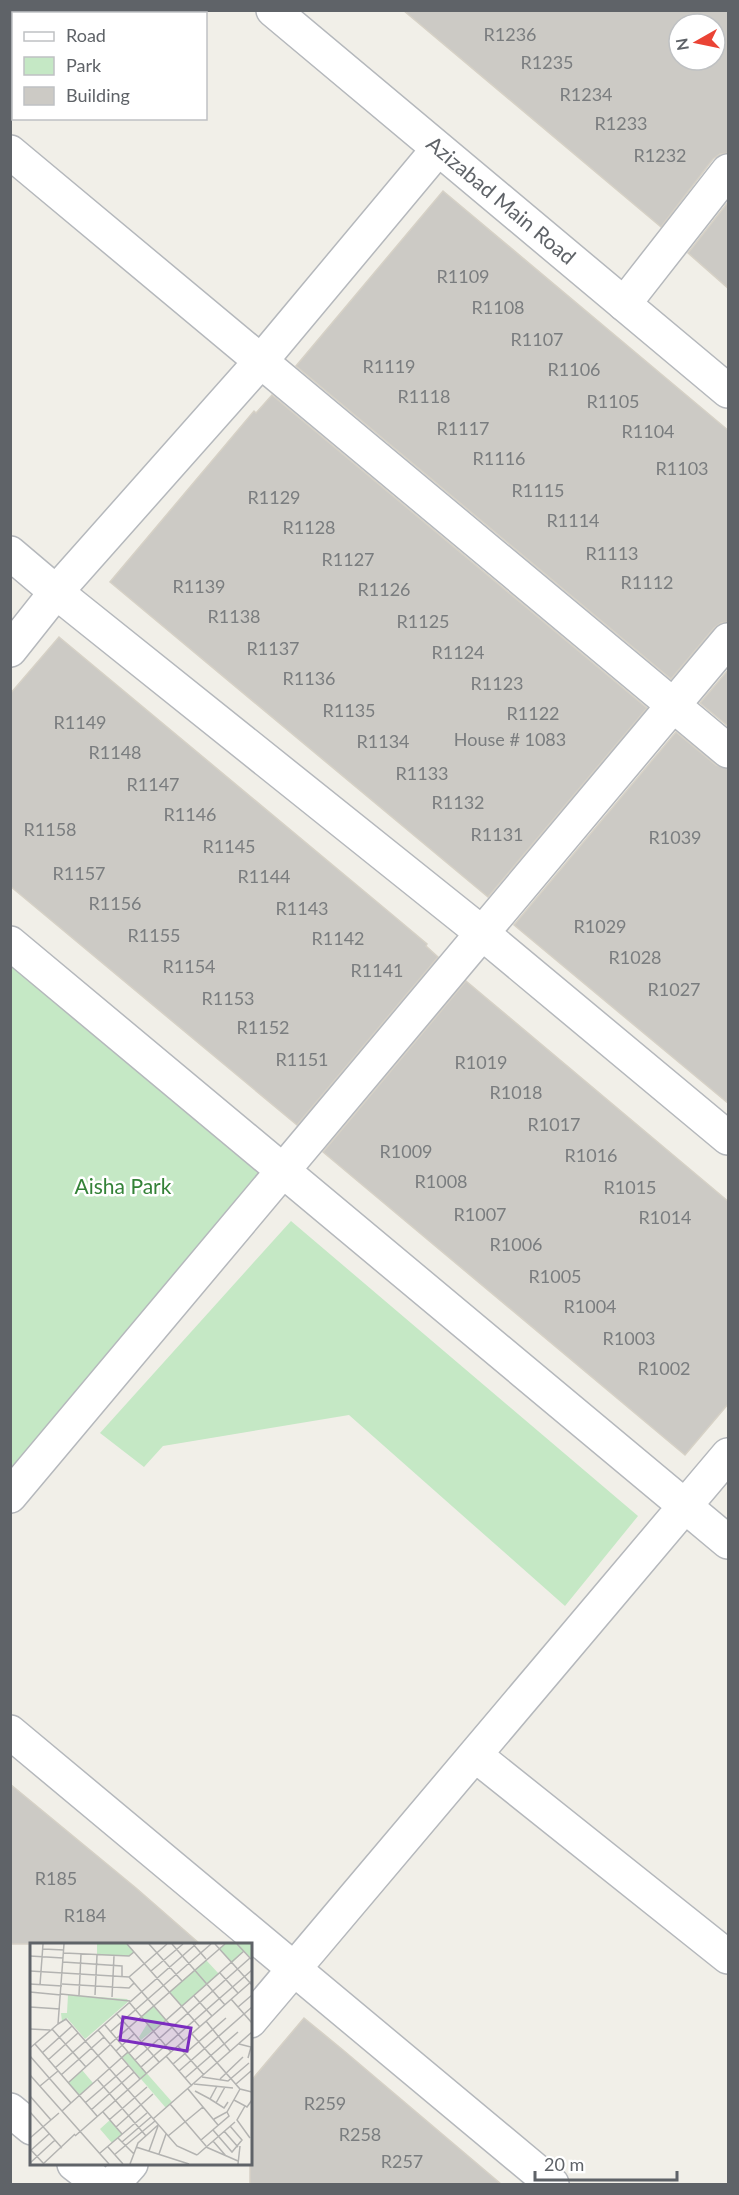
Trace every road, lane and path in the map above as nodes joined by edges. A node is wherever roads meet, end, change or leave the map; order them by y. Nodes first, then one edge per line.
1 (273, 10) edge
2 (438, 149) junction
3 (10, 152) edge
4 (729, 171) edge
5 (624, 303) junction
6 (261, 361) junction
7 (729, 391) edge
8 (10, 553) edge
9 (56, 592) junction
10 (729, 640) edge
11 (10, 650) edge
12 (674, 705) junction
13 (729, 751) edge
14 (482, 933) junction
15 (10, 943) edge
16 (729, 1138) edge
17 (283, 1171) junction
18 (729, 1455) edge
19 (10, 1496) edge
20 (685, 1507) junction
21 (729, 1542) edge
22 (10, 1732) edge
23 (475, 1755) junction
24 (729, 1957) edge
25 (294, 1969) junction
26 (252, 2019) edge
27 (10, 2110) edge
28 (30, 2126) edge
29 (76, 2165) edge
30 (129, 2165) edge
31 (100, 2184) edge
32 (113, 2184) edge
33 (552, 2184) edge

1 - 2 street, Azizabad Main Road
2 - 5 street, Azizabad Main Road
2 - 6 street
3 - 6 street
4 - 5 street
5 - 7 street, Azizabad Main Road
6 - 9 street
6 - 12 street
8 - 9 street
9 - 11 street
9 - 14 street
10 - 12 street
12 - 13 street
12 - 14 street
14 - 16 street
14 - 17 street
15 - 17 street
17 - 19 street
17 - 20 street
18 - 20 street
20 - 21 street
20 - 23 street
22 - 25 street
23 - 24 street
23 - 25 street
25 - 26 street
25 - 33 street
27 - 28 street
29 - 31 street
30 - 32 street

